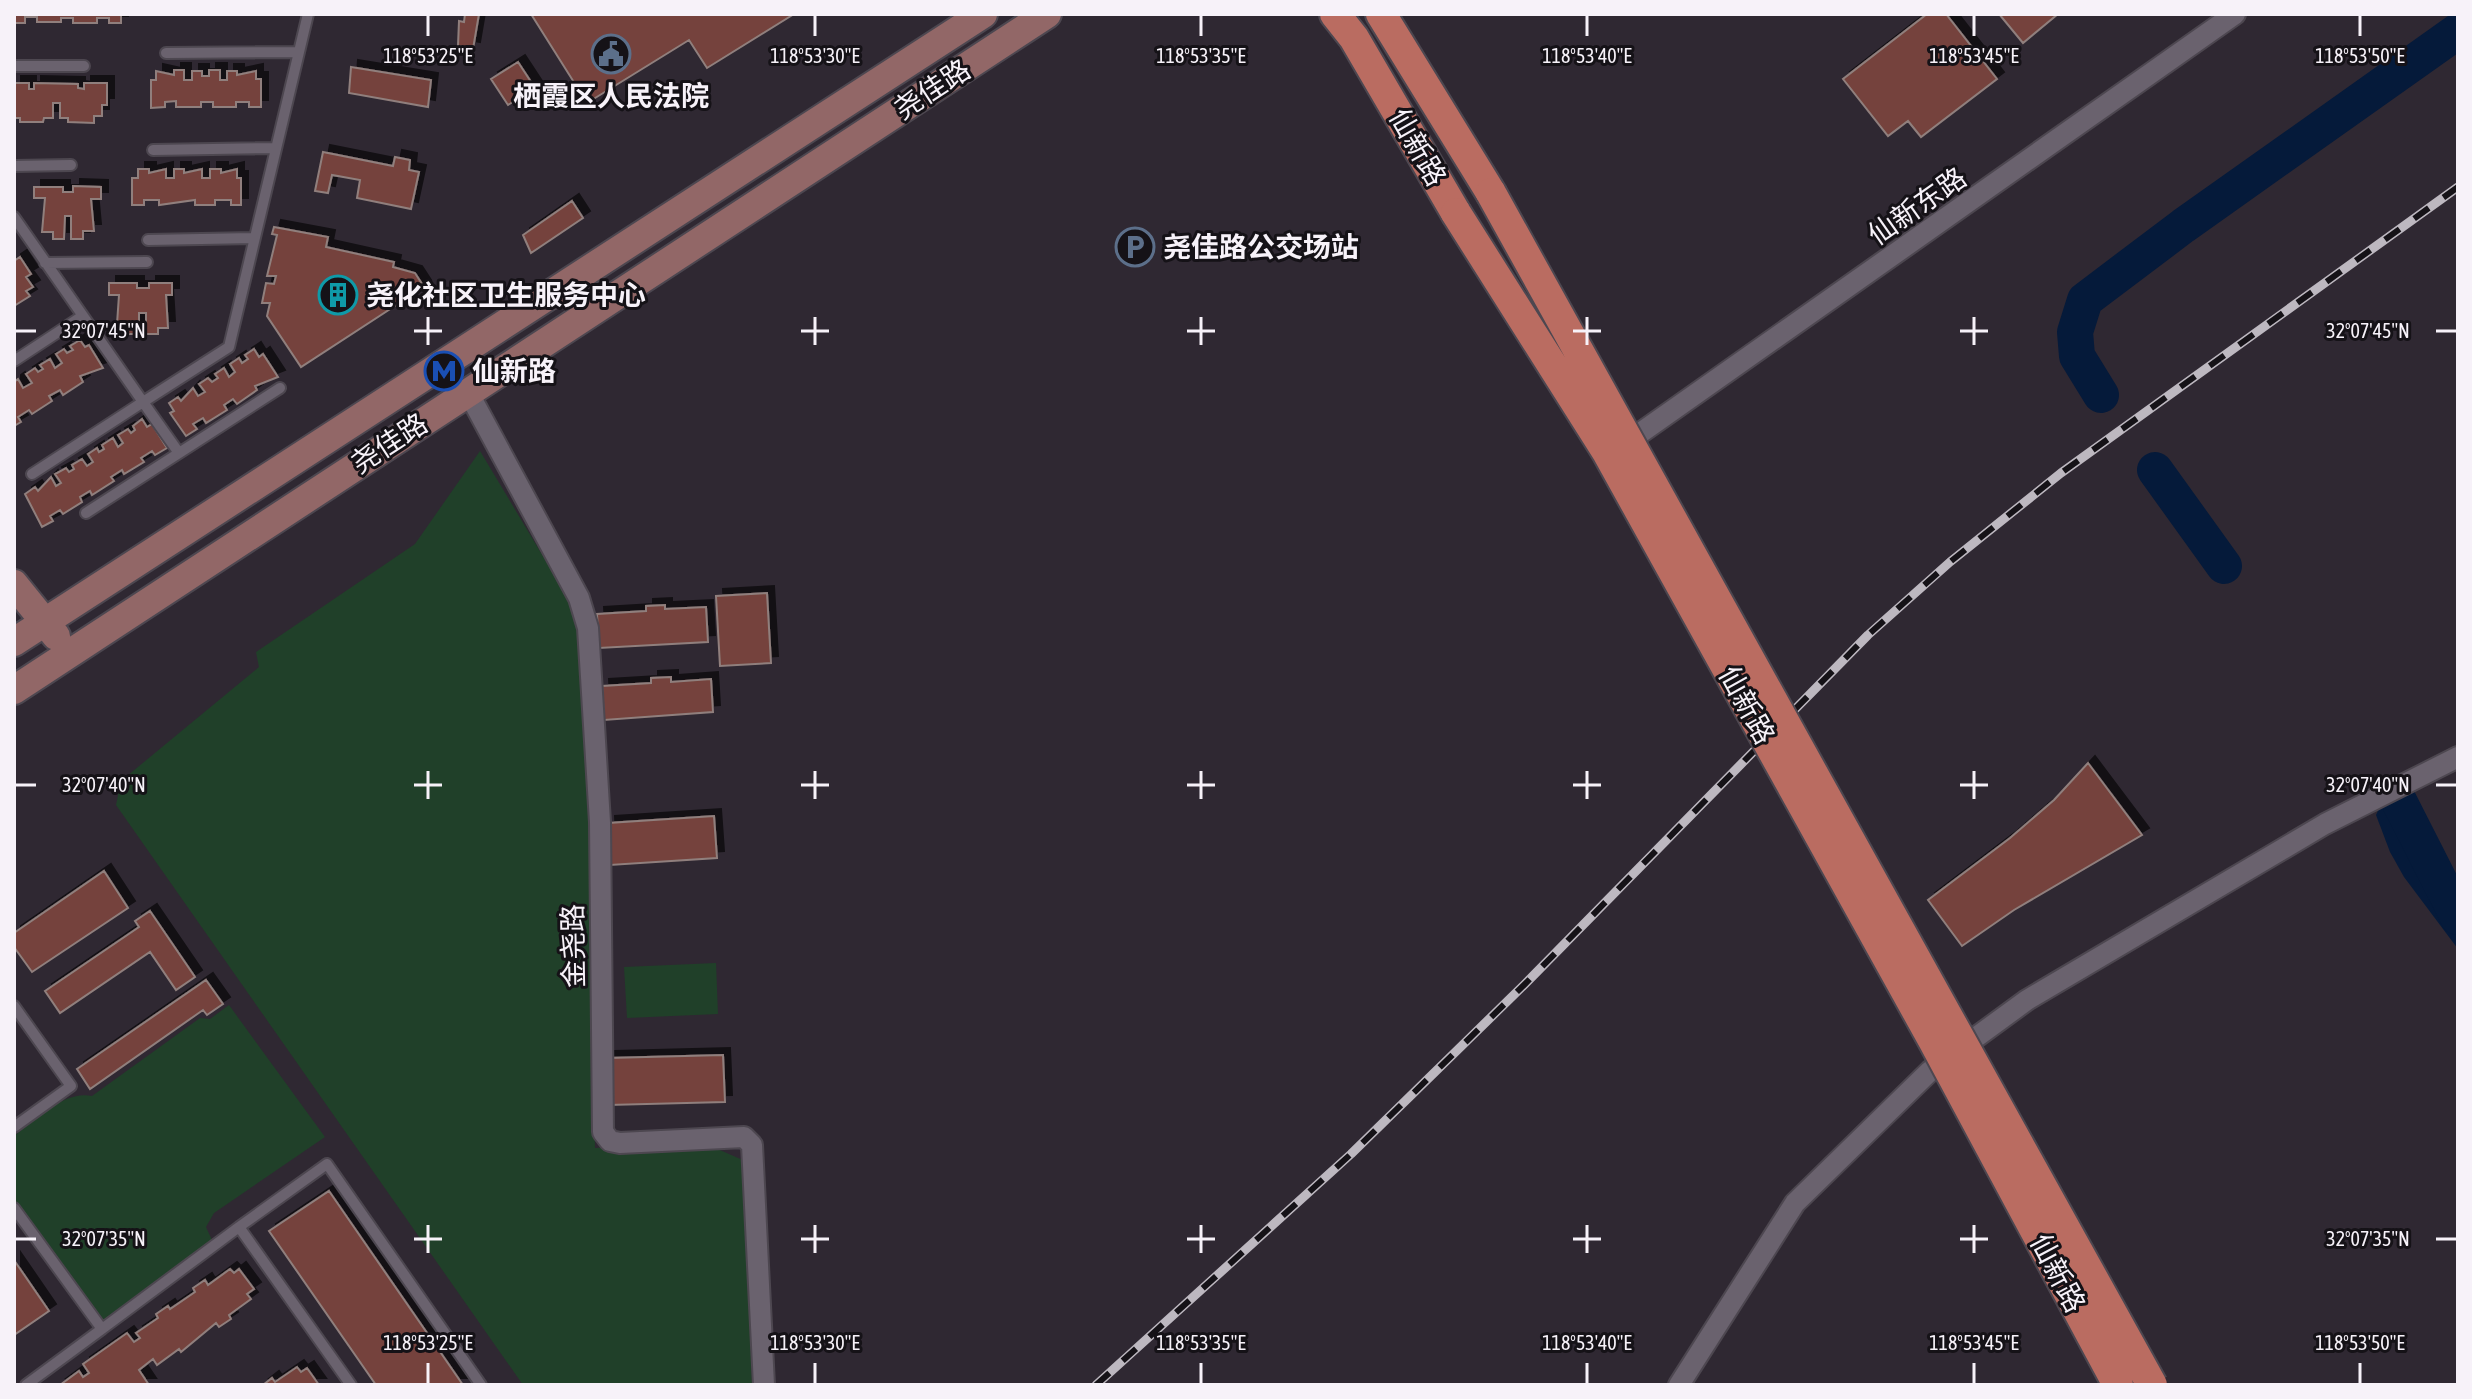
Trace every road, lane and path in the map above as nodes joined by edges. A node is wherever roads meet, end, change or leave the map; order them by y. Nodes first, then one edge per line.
1 (308, 14) edge
2 (983, 14) edge
3 (1047, 14) edge
4 (1313, 14) edge
5 (1335, 14) edge
6 (1381, 14) edge
7 (2235, 14) edge
8 (1359, 26) edge
9 (298, 52) junction
10 (166, 53) dead end
11 (14, 66) edge
12 (84, 66) dead end
13 (1445, 116) junction
14 (274, 148) junction
15 (153, 150) dead end
16 (71, 165) dead end
17 (14, 166) edge
18 (14, 217) edge
19 (19, 235) edge
20 (254, 238) junction
21 (148, 240) dead end
22 (147, 262) dead end
23 (45, 263) junction
24 (81, 317) junction
25 (14, 361) edge
26 (280, 388) dead end
27 (468, 392) junction
28 (143, 402) junction
29 (1629, 441) junction
30 (179, 453) junction
31 (32, 474) dead end
32 (86, 513) dead end
33 (14, 584) edge
34 (45, 623) junction
35 (15, 640) edge
36 (69, 653) junction
37 (40, 672) junction
38 (14, 690) edge
39 (2458, 757) edge
40 (14, 1006) edge
41 (14, 1127) edge
42 (14, 1208) edge
43 (239, 1227) junction
44 (102, 1329) junction
45 (26, 1385) edge
46 (351, 1385) edge
47 (481, 1385) edge
48 (764, 1385) edge
49 (1679, 1385) edge
50 (2118, 1385) edge
51 (2152, 1385) edge

1 - 9 lane
2 - 34 main road, 尧佳路
3 - 27 main road, 尧佳路
4 - 8 main road, 仙新路
5 - 8 main road, 仙新路
6 - 13 main road, 仙新路
7 - 29 street, 仙新东路
8 - 13 main road, 仙新路
8 - 50 main road, 仙新路, bridge
9 - 10 lane
9 - 14 lane
11 - 12 lane
13 - 29 main road, 仙新路, bridge
14 - 15 lane
14 - 20 lane
16 - 17 lane
18 - 19 lane
19 - 23 lane
20 - 21 lane
20 - 28 lane
22 - 23 lane
23 - 24 lane
24 - 25 lane
24 - 28 lane
26 - 30 lane
27 - 36 main road, 尧佳路
27 - 48 street, 金尧路
28 - 30 lane
28 - 31 lane
29 - 51 main road, 仙新路, bridge
30 - 32 lane
33 - 34 main road
34 - 35 main road, 尧佳路
34 - 36 main road
35 - 37 main road
36 - 37 main road, 尧佳路
37 - 38 main road, 尧佳路
39 - 49 street
40 - 41 lane
42 - 44 lane
43 - 44 lane
43 - 46 lane
43 - 47 lane
44 - 45 lane

